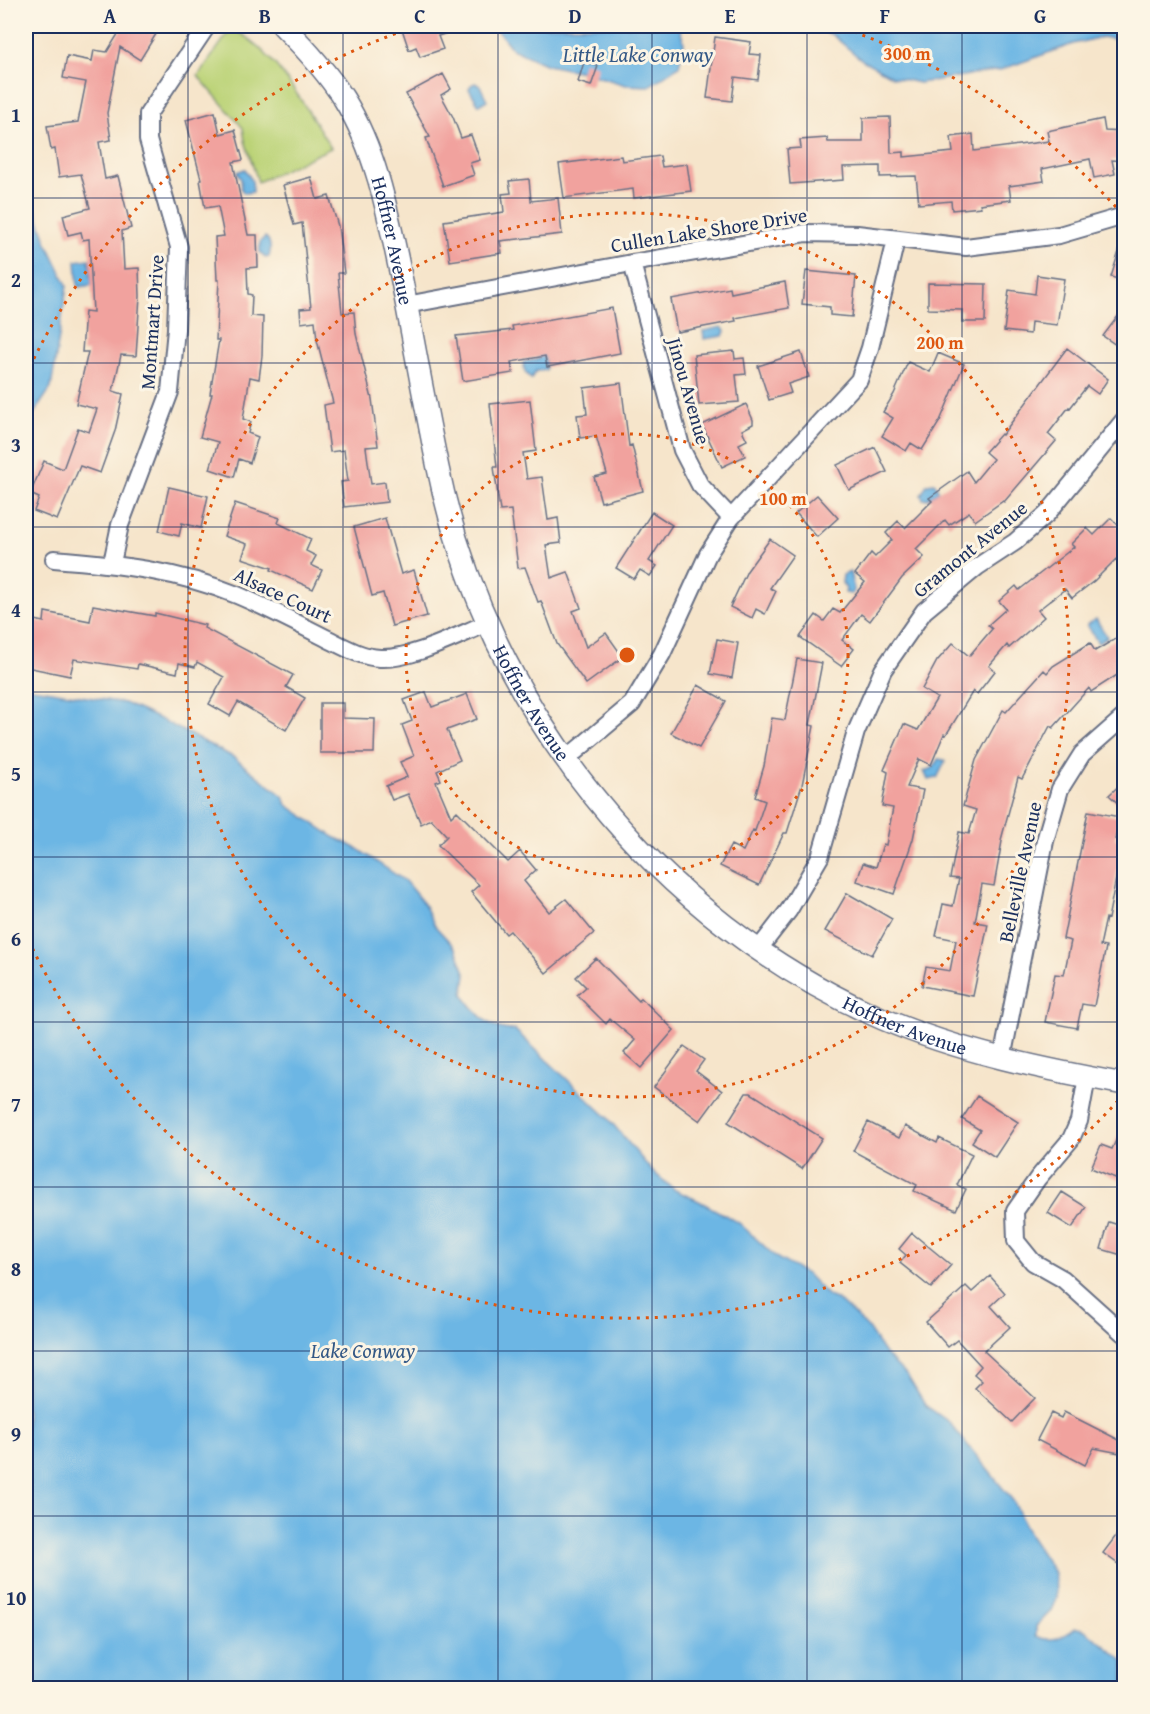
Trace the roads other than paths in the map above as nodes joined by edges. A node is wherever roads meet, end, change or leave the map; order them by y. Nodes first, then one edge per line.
1 (207, 26) edge
2 (283, 26) edge
3 (1125, 216) edge
4 (896, 240) junction
5 (632, 263) junction
6 (406, 305) junction
7 (1125, 420) edge
8 (731, 518) junction
9 (54, 559) dead end
10 (112, 563) junction
11 (488, 623) junction
12 (1125, 717) edge
13 (565, 760) junction
14 (758, 950) junction
15 (1002, 1059) junction
16 (1087, 1077) junction
17 (1125, 1084) edge
18 (1123, 1334) dead end

1 - 10 street, Montmart Drive
2 - 6 main road, Hoffner Avenue
3 - 4 street, Cullen Lake Shore Drive
4 - 5 street, Cullen Lake Shore Drive
4 - 8 street
5 - 6 street, Cullen Lake Shore Drive
5 - 8 street, Jinou Avenue
6 - 11 main road, Hoffner Avenue
7 - 14 street, Gramont Avenue
8 - 13 street
9 - 10 street, Alsace Court
10 - 11 street, Alsace Court
11 - 13 main road, Hoffner Avenue
12 - 15 street, Belleville Avenue
13 - 14 main road, Hoffner Avenue
14 - 15 main road, Hoffner Avenue
15 - 16 main road, Hoffner Avenue
16 - 17 main road, Hoffner Avenue
16 - 18 street

